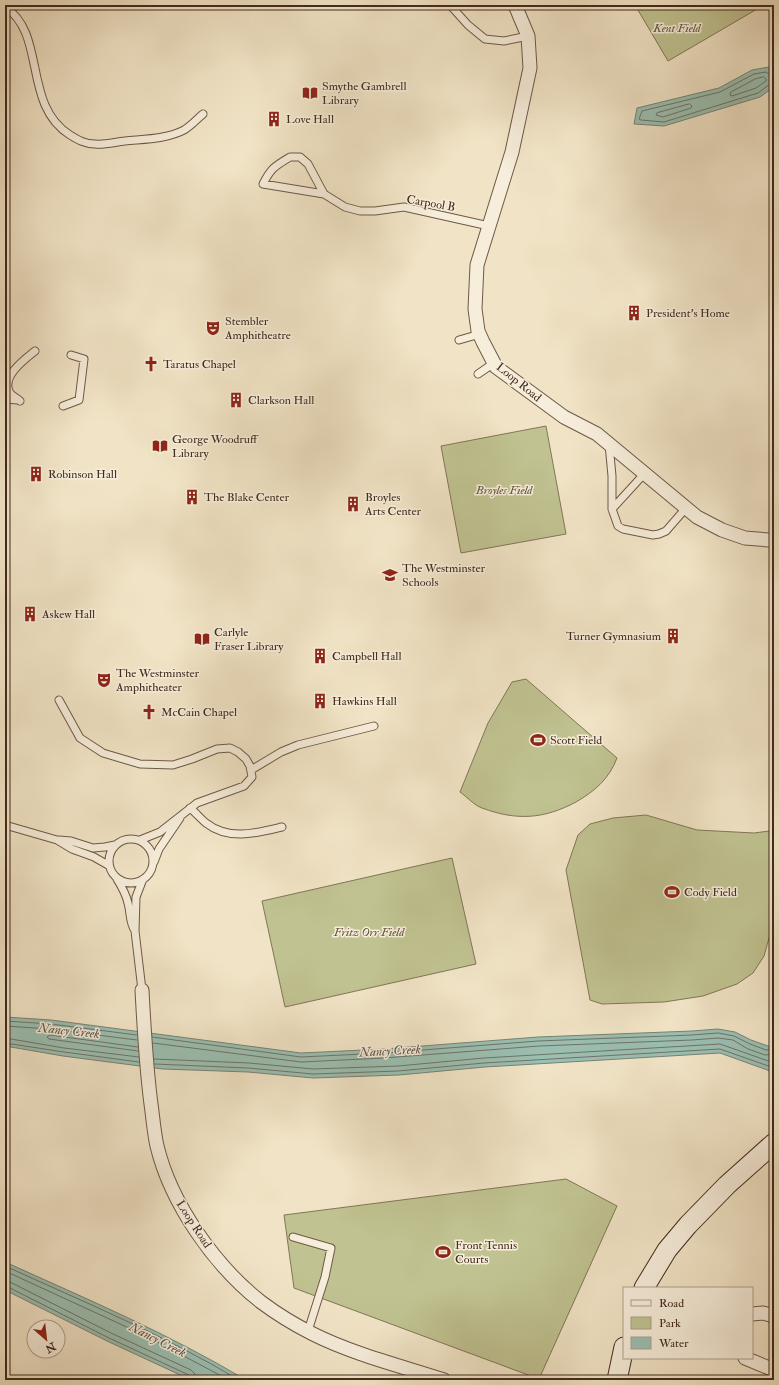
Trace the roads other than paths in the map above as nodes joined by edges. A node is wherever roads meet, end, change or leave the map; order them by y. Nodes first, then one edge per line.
1 (450, 5) edge
2 (515, 5) edge
3 (5, 7) edge
4 (528, 36) junction
5 (203, 114) dead end
6 (324, 194) junction
7 (489, 226) junction
8 (480, 334) junction
9 (459, 340) dead end
10 (35, 351) dead end
11 (71, 355) dead end
12 (494, 362) junction
13 (14, 367) junction
14 (5, 374) edge
15 (478, 374) dead end
16 (5, 399) edge
17 (64, 406) dead end
18 (609, 443) junction
19 (645, 473) junction
20 (686, 508) junction
21 (612, 509) junction
22 (774, 539) edge
23 (59, 700) dead end
24 (374, 726) dead end
25 (251, 770) junction
26 (190, 808) junction
27 (184, 813) junction
28 (5, 825) edge
29 (282, 827) dead end
30 (57, 840) junction
31 (140, 840) junction
32 (115, 845) junction
33 (108, 865) junction
34 (153, 865) junction
35 (117, 879) junction
36 (143, 879) junction
37 (135, 931) junction
38 (142, 990) joint
39 (774, 1143) edge
40 (293, 1237) dead end
41 (645, 1287) edge
42 (753, 1314) edge
43 (774, 1316) edge
44 (308, 1331) junction
45 (623, 1352) edge
46 (747, 1359) edge
47 (774, 1370) edge
48 (444, 1380) edge
49 (617, 1380) edge

1 - 4 lane
2 - 4 street, Loop Road
3 - 5 lane
4 - 7 street, Loop Road
6 - 6 lane, Carpool B
6 - 7 lane, Carpool B
7 - 8 street, Loop Road
8 - 9 lane
8 - 12 street, Loop Road
10 - 13 lane
11 - 17 lane
12 - 15 lane
12 - 18 street, Loop Road
13 - 14 lane
13 - 16 lane
18 - 19 street, Loop Road
18 - 21 lane
19 - 20 street, Loop Road
19 - 21 lane
20 - 21 lane
20 - 22 street, Loop Road
23 - 25 lane
24 - 25 lane
25 - 26 lane
26 - 27 lane
26 - 29 lane
27 - 31 lane
27 - 34 lane
28 - 30 lane
30 - 32 lane
30 - 33 lane
31 - 32 lane
31 - 34 lane
32 - 33 lane
33 - 35 lane
34 - 36 lane
35 - 36 lane
35 - 37 lane, Loop Road
36 - 37 lane, Loop Road
37 - 38 lane, Loop Road
38 - 44 street, Loop Road
39 - 41 street
40 - 44 lane
42 - 43 street
44 - 48 street, Loop Road
45 - 49 street
46 - 47 street

